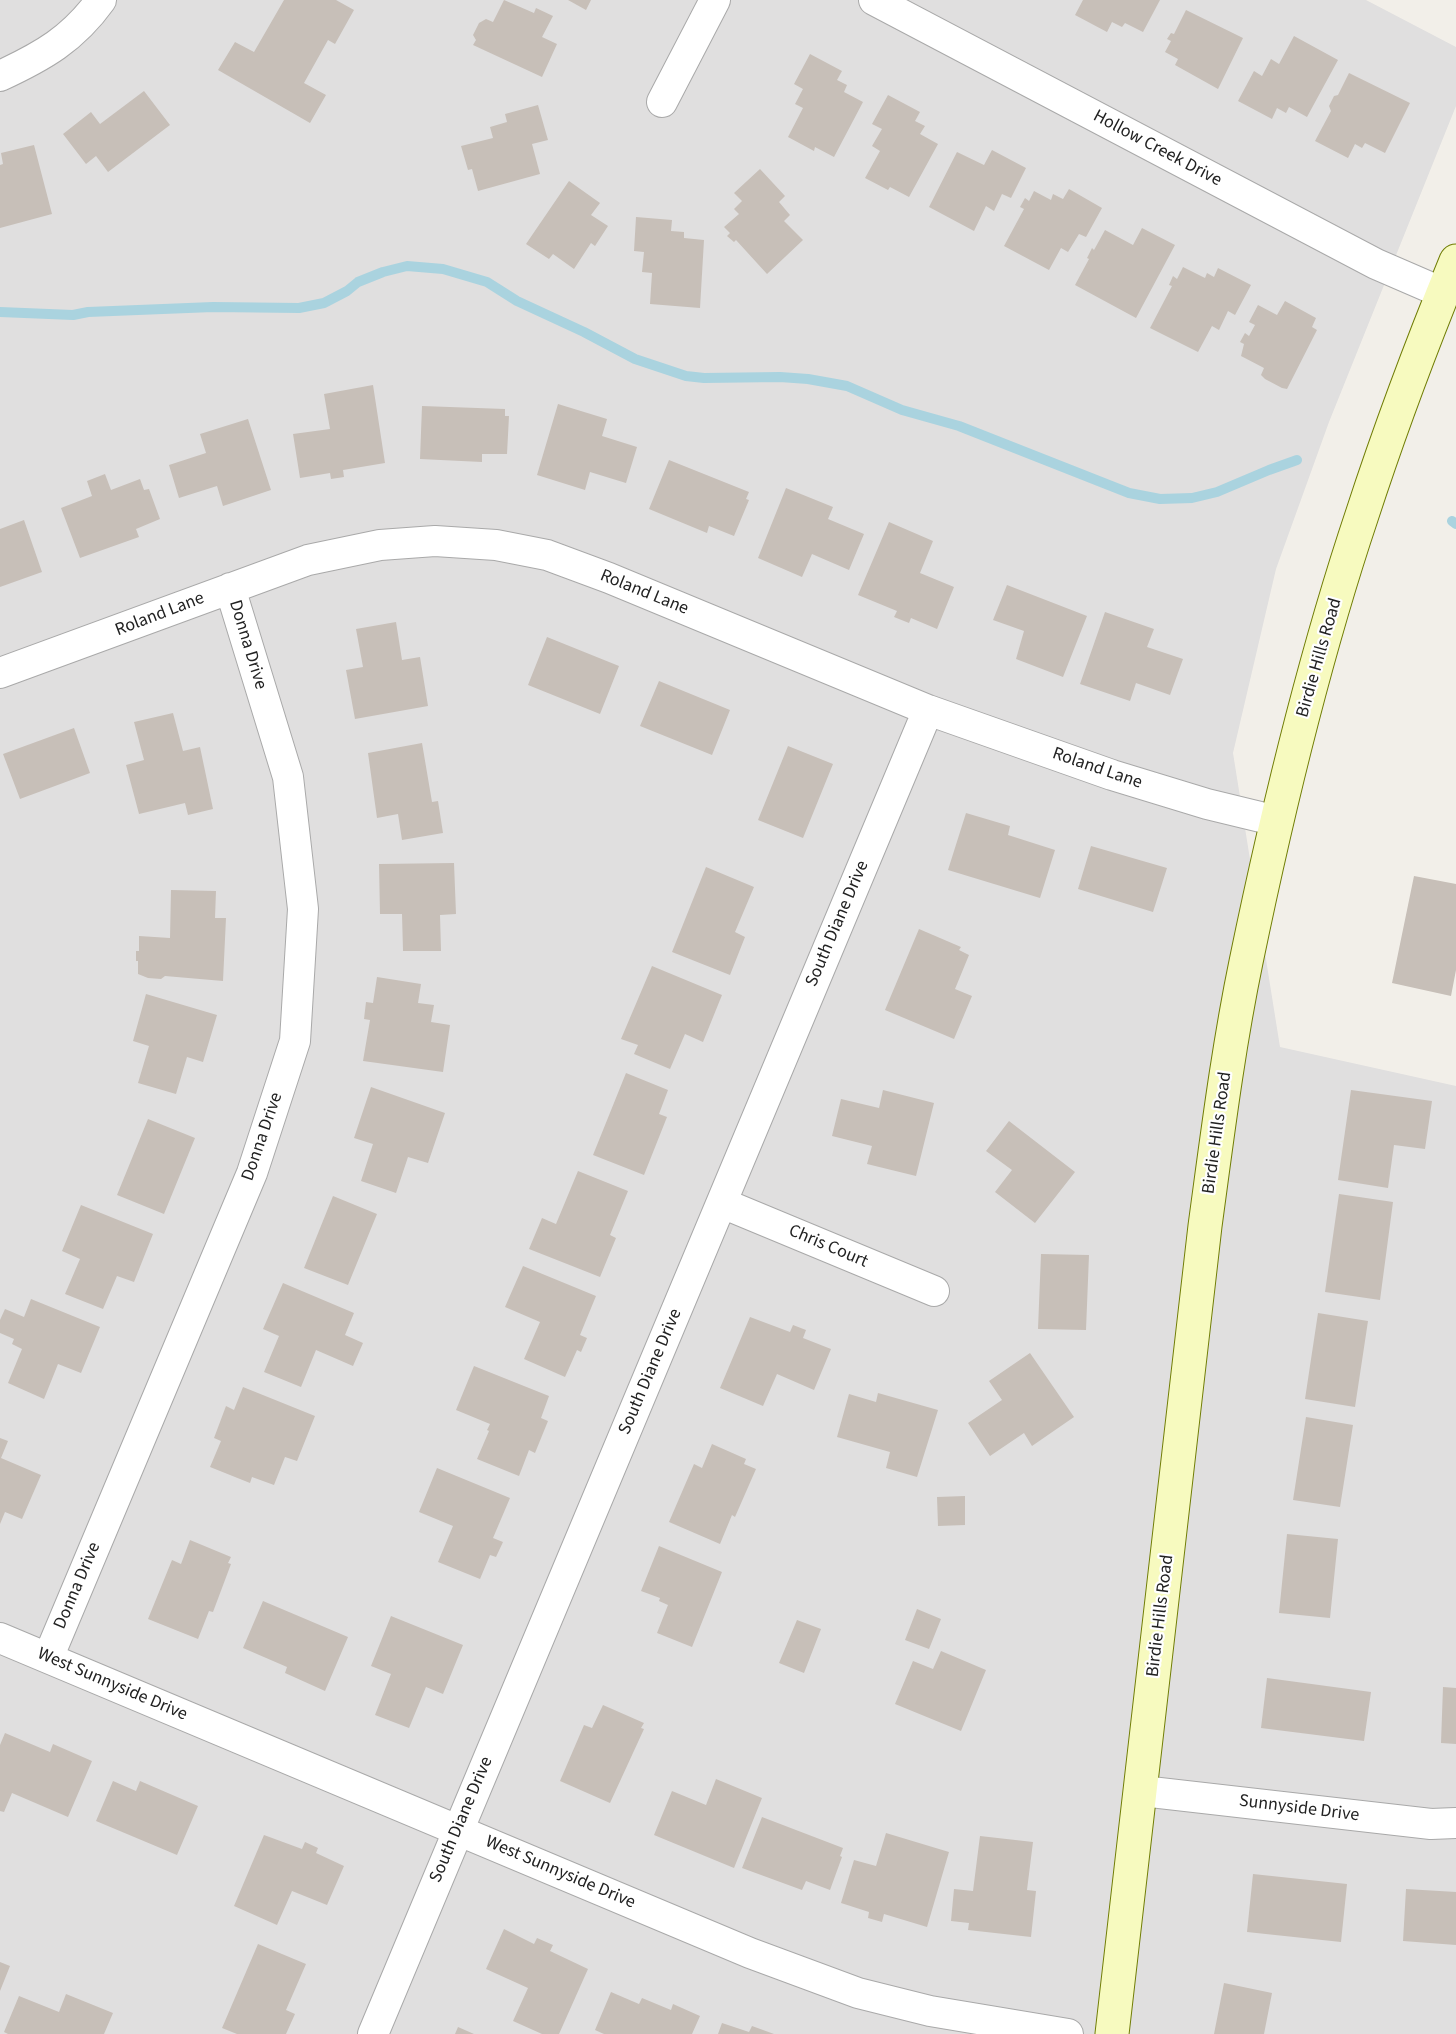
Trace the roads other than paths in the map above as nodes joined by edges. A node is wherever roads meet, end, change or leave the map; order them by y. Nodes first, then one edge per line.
1 (101, 0) edge
2 (715, 0) edge
3 (874, 0) edge
4 (0, 76) edge
5 (662, 102) dead end
6 (1456, 261) edge
7 (1443, 292) junction
8 (230, 588) junction
9 (0, 673) edge
10 (928, 710) junction
11 (1277, 821) junction
12 (722, 1203) junction
13 (934, 1291) dead end
14 (0, 1638) edge
15 (48, 1658) junction
16 (1142, 1791) junction
17 (1456, 1823) edge
18 (457, 1830) junction
19 (373, 2034) edge
20 (1068, 2034) edge
21 (1113, 2034) edge

1 - 4 street
2 - 5 street
3 - 7 street, Hollow Creek Drive
6 - 7 main road, Birdie Hills Road
7 - 11 main road, Birdie Hills Road
8 - 9 street, Roland Lane
8 - 10 street, Roland Lane
8 - 15 street, Donna Drive
10 - 11 street, Roland Lane
10 - 12 street, South Diane Drive
11 - 16 main road, Birdie Hills Road
12 - 13 street, Chris Court
12 - 18 street, South Diane Drive
14 - 15 street, West Sunnyside Drive
15 - 18 street, West Sunnyside Drive
16 - 17 street, Sunnyside Drive
16 - 21 main road, Birdie Hills Road
18 - 19 street, South Diane Drive
18 - 20 street, West Sunnyside Drive

